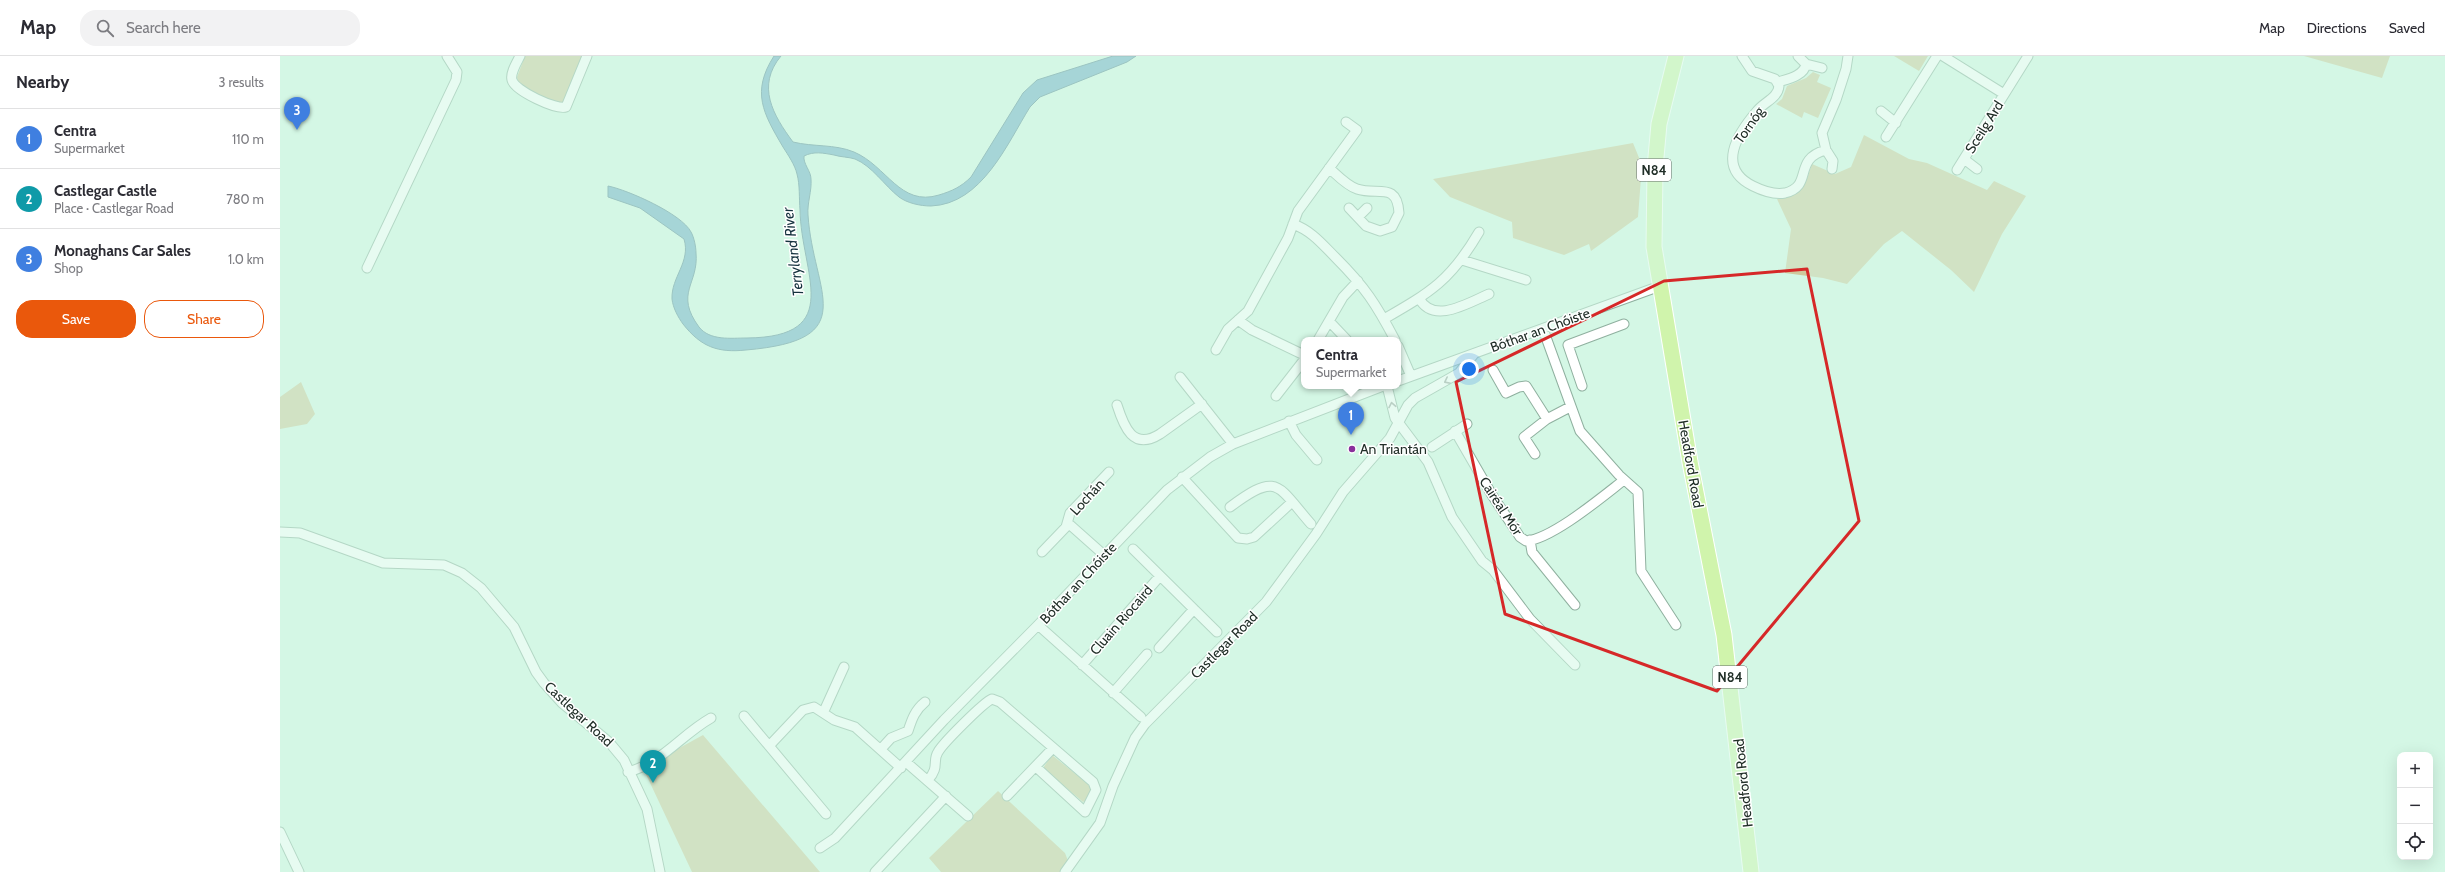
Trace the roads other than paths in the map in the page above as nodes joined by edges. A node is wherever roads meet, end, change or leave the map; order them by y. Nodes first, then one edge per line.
1 (447, 56) edge
2 (520, 56) edge
3 (587, 56) edge
4 (1676, 56) edge
5 (1742, 56) edge
6 (1798, 56) edge
7 (1848, 56) edge
8 (1937, 56) edge
9 (1943, 56) edge
10 (2028, 56) edge
11 (1806, 64) junction
12 (1822, 68) dead end
13 (1778, 82) junction
14 (2004, 94) junction
15 (1881, 111) dead end
16 (1346, 122) dead end
17 (1896, 123) junction
18 (1886, 137) dead end
19 (1826, 150) junction
20 (1964, 159) junction
21 (1329, 168) junction
22 (1832, 169) dead end
23 (1977, 169) dead end
24 (1957, 170) dead end
25 (1349, 208) dead end
26 (1367, 208) dead end
27 (1358, 217) junction
28 (1293, 224) junction
29 (1479, 232) dead end
30 (1462, 260) junction
31 (367, 268) dead end
32 (1358, 280) junction
33 (1526, 280) dead end
34 (1660, 286) junction
35 (1489, 294) dead end
36 (1419, 298) junction
37 (1384, 319) junction
38 (1238, 320) junction
39 (1330, 320) junction
40 (1624, 324) dead end
41 (1543, 329) junction
42 (1320, 337) edge
43 (1345, 337) edge
44 (1393, 337) edge
45 (1569, 349) junction
46 (1216, 350) dead end
47 (1301, 353) edge
48 (1401, 353) edge
49 (1474, 354) junction
50 (1552, 356) junction
51 (1301, 364) edge
52 (1493, 370) dead end
53 (1411, 376) junction
54 (1180, 377) dead end
55 (1401, 380) edge
56 (1582, 386) dead end
57 (1375, 389) edge
58 (1388, 389) edge
59 (1276, 396) dead end
60 (1202, 404) junction
61 (1117, 405) dead end
62 (1570, 407) junction
63 (1547, 419) junction
64 (1289, 421) junction
65 (1398, 424) junction
66 (1467, 424) dead end
67 (1455, 431) junction
68 (1234, 444) junction
69 (1432, 448) dead end
70 (1535, 454) dead end
71 (1318, 460) dead end
72 (1109, 472) dead end
73 (1182, 477) junction
74 (1624, 480) junction
75 (1292, 502) junction
76 (1230, 507) dead end
77 (1068, 523) junction
78 (1311, 524) dead end
79 (280, 532) edge
80 (1530, 540) junction
81 (1133, 549) dead end
82 (1042, 552) dead end
83 (1104, 555) junction
84 (1160, 576) junction
85 (1575, 605) dead end
86 (1194, 609) junction
87 (1038, 625) junction
88 (1676, 625) dead end
89 (1217, 632) dead end
90 (1159, 648) dead end
91 (1147, 654) dead end
92 (1082, 665) junction
93 (1575, 665) dead end
94 (844, 667) dead end
95 (1113, 693) junction
96 (925, 702) dead end
97 (824, 712) junction
98 (744, 716) dead end
99 (1141, 717) dead end
100 (711, 718) dead end
101 (769, 746) junction
102 (1053, 748) junction
103 (881, 749) junction
104 (904, 765) junction
105 (1036, 766) junction
106 (628, 772) junction
107 (928, 780) junction
108 (946, 796) junction
109 (1007, 796) dead end
110 (826, 814) dead end
111 (968, 816) dead end
112 (280, 832) edge
113 (820, 848) dead end
114 (299, 872) edge
115 (660, 872) edge
116 (875, 872) edge
117 (1065, 872) edge
118 (1751, 872) edge

1 - 31 street
2 - 3 street
4 - 34 main road, Headford Road / N84
5 - 13 street
6 - 11 street
7 - 19 street
8 - 17 street
9 - 14 street, Sceilg Ard
10 - 14 street, Sceilg Ard
11 - 12 street
11 - 13 street
13 - 19 street, Tornóg
14 - 20 street, Sceilg Ard
15 - 17 street
16 - 21 street
17 - 18 street
19 - 22 street
20 - 23 street, Sceilg Ard
20 - 24 street, Sceilg Ard
21 - 27 street
21 - 28 street
25 - 27 street
26 - 27 street
28 - 32 street
28 - 38 street
29 - 30 street
30 - 33 street
30 - 36 street
32 - 37 street
32 - 39 street
34 - 41 street, Bóthar an Chóiste
34 - 118 main road, Headford Road / N84
35 - 36 street
36 - 37 street
37 - 44 street
38 - 46 street
38 - 47 street
39 - 42 street
39 - 43 street
40 - 45 street
41 - 49 street, Bóthar an Chóiste
41 - 50 street
45 - 50 street
45 - 56 street
48 - 53 street
49 - 53 street, Bóthar an Chóiste
49 -> 65 street, Castlegar Road
50 - 62 street
51 - 59 street
52 - 63 street
53 - 55 street, Bóthar an Chóiste
54 - 60 street
57 - 64 street, Bóthar an Chóiste
65 -> 58 street
60 - 61 street
60 - 68 street
62 - 63 street
62 - 74 street
63 - 70 street
64 - 68 street, Bóthar an Chóiste
64 - 71 street
65 - 93 street
65 - 117 street, Castlegar Road
66 - 67 street
67 - 69 street
67 - 80 street, Cairéal Mór
68 - 73 street, Bóthar an Chóiste
72 - 77 street, Lochán
73 - 75 street
73 - 83 street, Bóthar an Chóiste
74 - 80 street, Cairéal Mór
74 - 88 street
75 - 76 street
75 - 78 street
77 - 82 street, Lochán
77 - 83 street, Lochán
79 - 106 street, Castlegar Road
80 - 85 street
81 - 84 street, Cluain Riocaird
83 - 87 street, Bóthar an Chóiste
84 - 86 street, Cluain Riocaird
84 - 92 street, Cluain Riocaird
86 - 89 street, Cluain Riocaird
86 - 90 street
87 - 92 street, Cluain Riocaird
87 - 104 street, Bóthar an Chóiste
91 - 95 street
92 - 95 street, Cluain Riocaird
94 - 97 street
95 - 99 street, Cluain Riocaird
96 - 103 street
97 - 101 street
97 - 103 street
98 - 101 street
100 - 106 street
101 - 110 street
102 - 105 street
102 - 105 street
102 - 107 street
103 - 104 street
104 - 107 street
104 - 113 street, Bóthar an Chóiste
105 - 109 street
106 - 115 street, Castlegar Road
107 - 108 street
108 - 111 street
108 - 116 street
112 - 114 street

